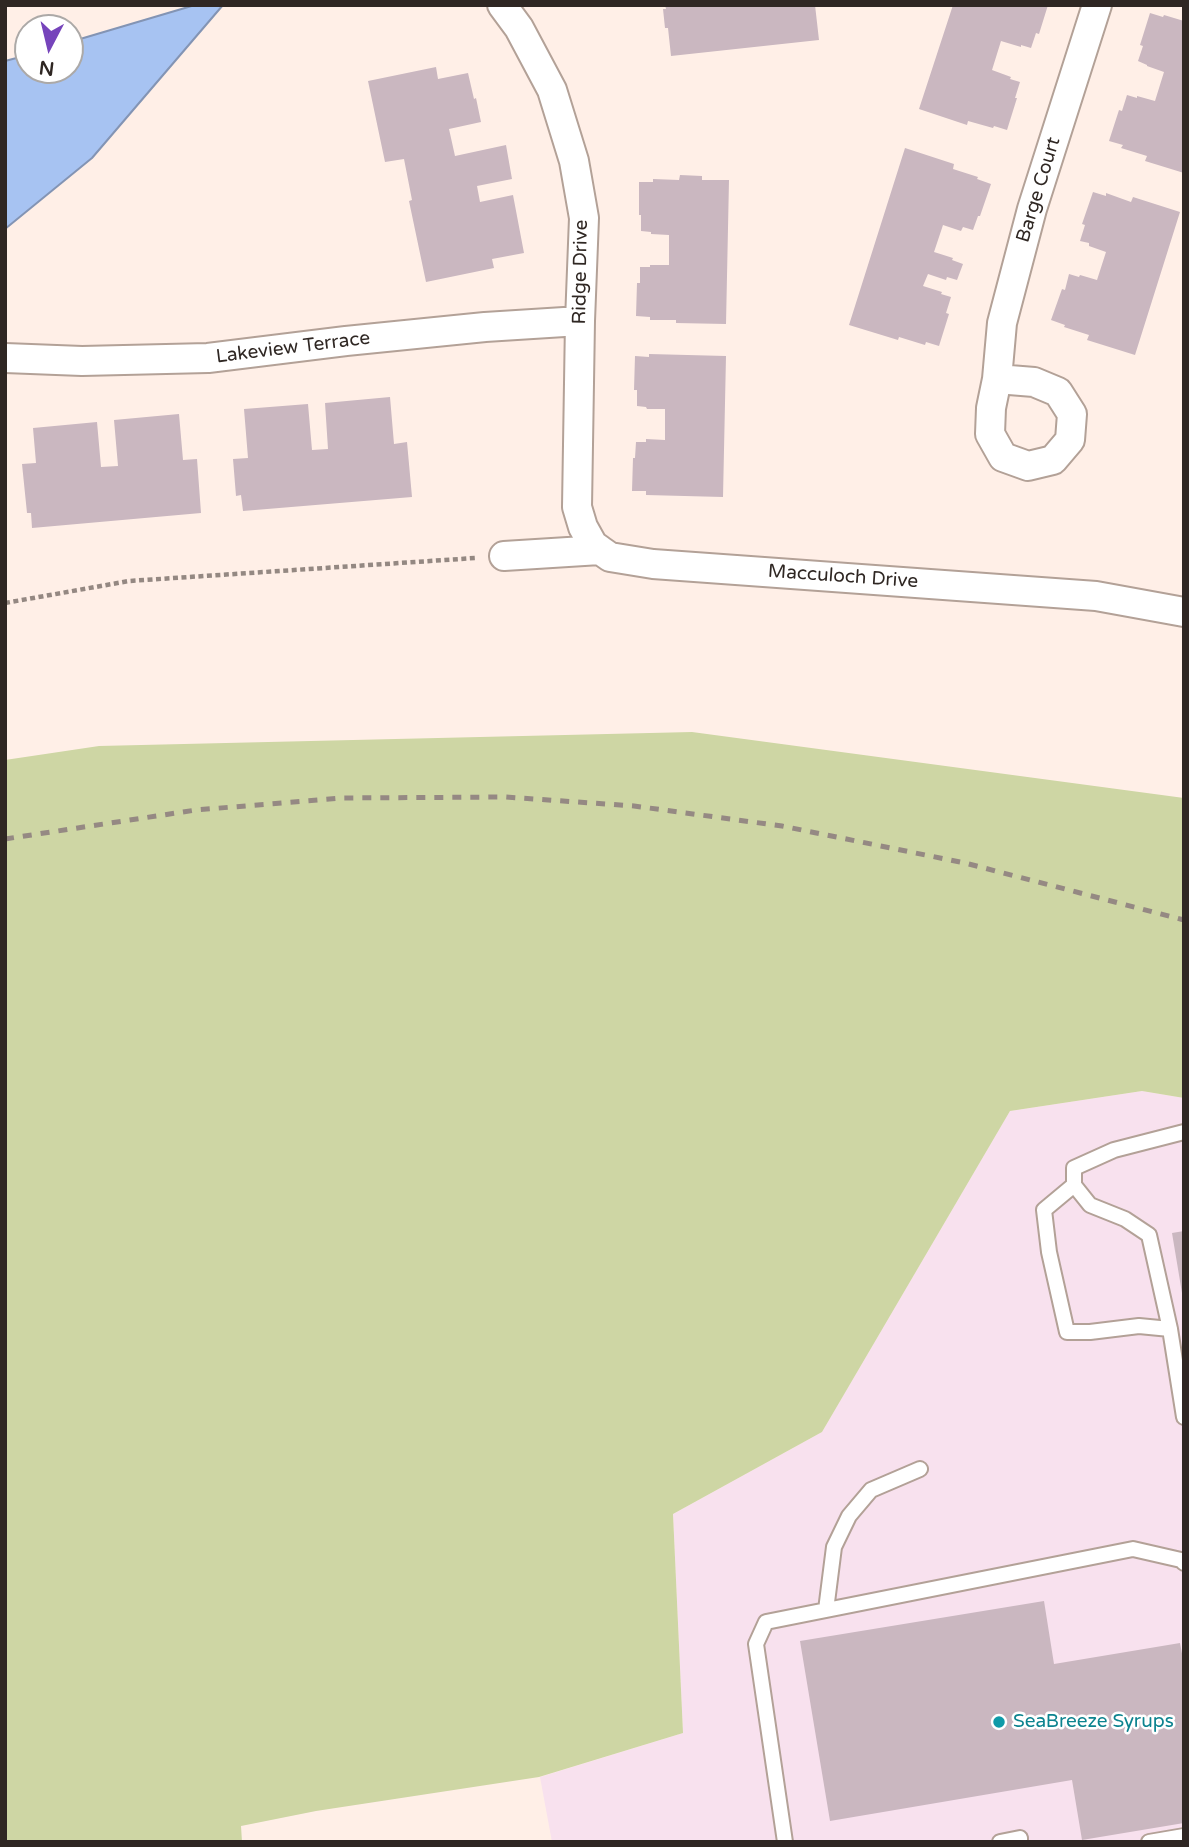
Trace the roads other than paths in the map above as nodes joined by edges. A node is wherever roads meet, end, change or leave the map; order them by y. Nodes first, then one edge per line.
1 (502, 5) edge
2 (1097, 5) edge
3 (580, 321) junction
4 (5, 358) edge
5 (997, 379) dead end
6 (600, 550) junction
7 (504, 556) road end
8 (1184, 612) edge
9 (1184, 1132) edge
10 (1074, 1185) junction
11 (1170, 1329) junction
12 (1184, 1417) edge
13 (920, 1469) dead end
14 (1184, 1563) edge
15 (826, 1610) junction
16 (1184, 1836) edge
17 (785, 1842) edge
18 (1000, 1842) edge
19 (1020, 1842) edge
20 (1149, 1842) edge

1 - 3 street, Ridge Drive
2 - 5 street, Barge Court
3 - 4 street, Lakeview Terrace
3 - 6 street, Ridge Drive
6 - 7 street, Macculoch Drive
6 - 8 street, Macculoch Drive
9 - 10 lane
10 - 11 lane
10 - 11 lane
11 - 12 lane
13 - 15 lane
14 - 15 lane
15 - 17 lane
16 - 20 lane
18 - 19 lane

